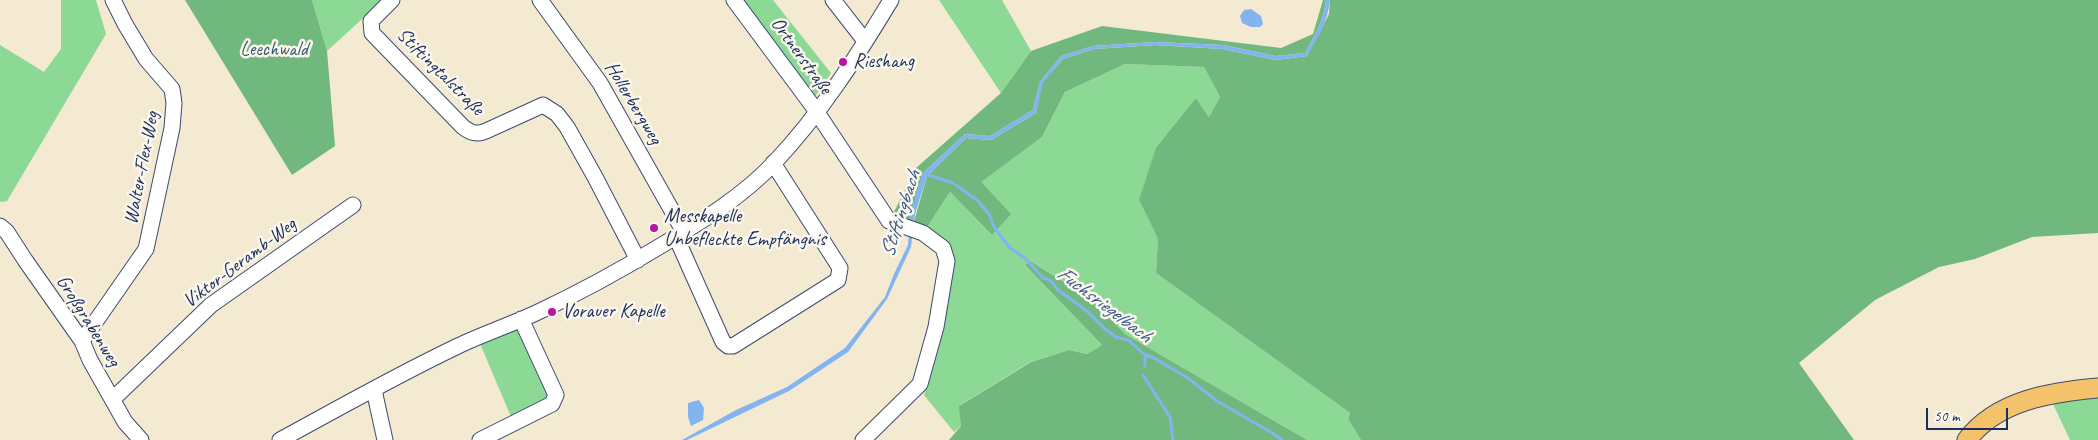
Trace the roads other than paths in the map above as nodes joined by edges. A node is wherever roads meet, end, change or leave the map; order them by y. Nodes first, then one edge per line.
1 (114, 0) edge
2 (392, 0) edge
3 (540, 0) edge
4 (734, 0) edge
5 (833, 0) edge
6 (892, 0) edge
7 (865, 41) junction
8 (817, 113) junction
9 (773, 164) junction
10 (353, 205) dead end
11 (0, 226) edge
12 (680, 234) junction
13 (638, 260) junction
14 (521, 319) junction
15 (82, 341) junction
16 (2098, 388) edge
17 (374, 390) junction
18 (113, 399) junction
19 (140, 440) edge
20 (280, 440) edge
21 (385, 440) edge
22 (480, 440) edge
23 (863, 440) edge
24 (1967, 440) edge

1 - 15 street, Walter-Flex-Weg
2 - 13 street, Stiftingtalstraße
3 - 12 street, Hollerbergweg
4 - 8 street, Ortnerstraße
5 - 7 street
6 - 7 street
7 - 8 street
8 - 9 street
8 - 23 street
9 - 12 street
9 - 12 street
10 - 18 street, Viktor-Geramb-Weg
11 - 15 street, Großgrabenweg
12 - 13 street
13 - 14 street
14 - 17 street
14 - 22 street
15 - 18 street, Großgrabenweg
16 - 24 main road
17 - 20 street
17 - 21 street
18 - 19 street, Großgrabenweg

